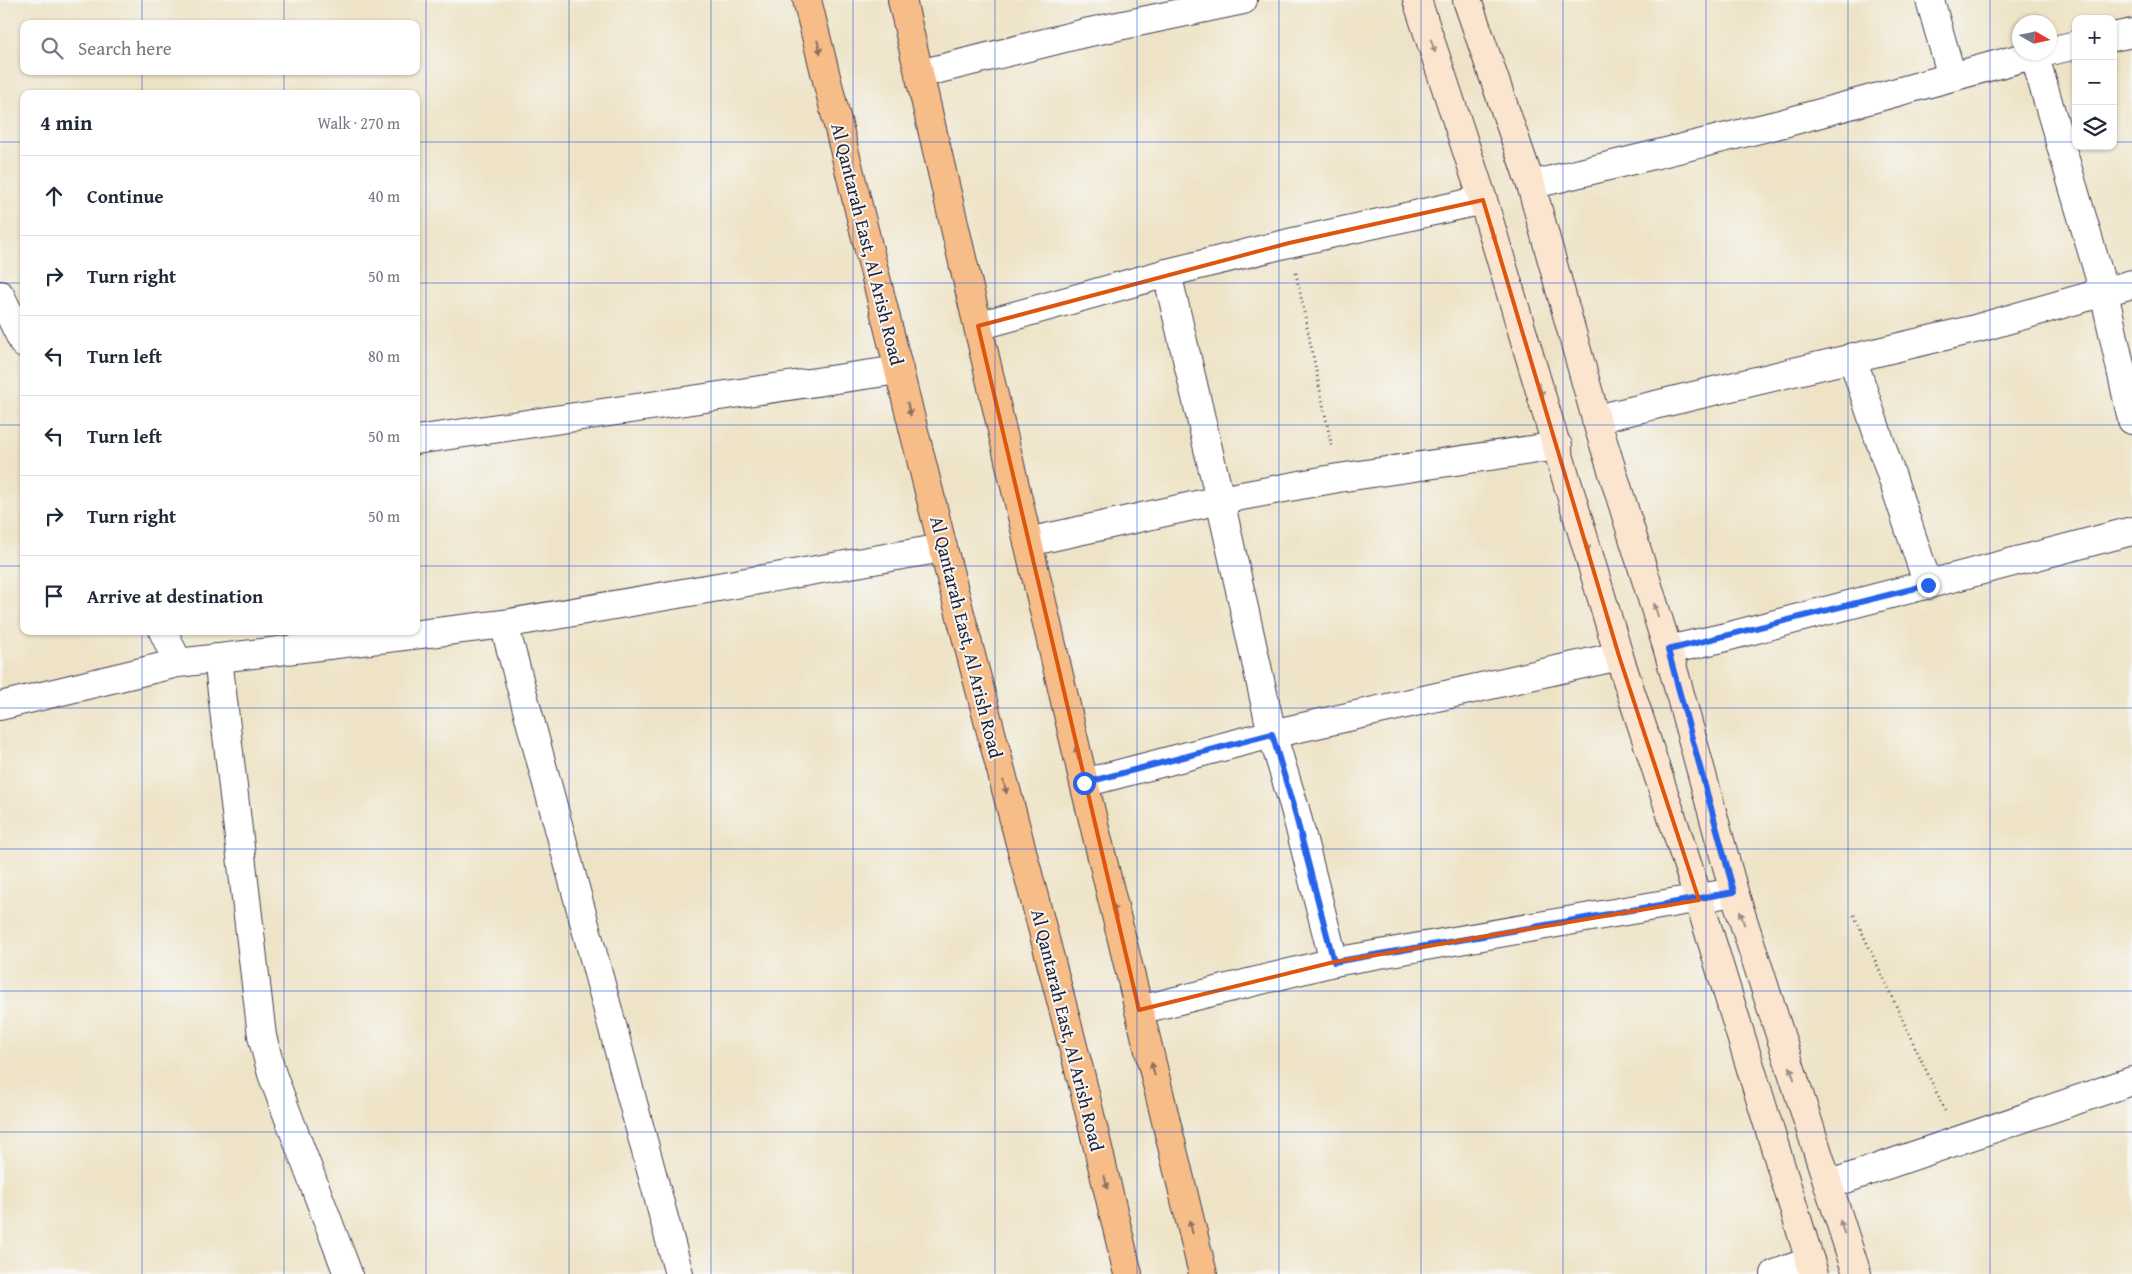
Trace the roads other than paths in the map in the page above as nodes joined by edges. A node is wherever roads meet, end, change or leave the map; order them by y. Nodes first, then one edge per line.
1 (807, 0) edge
2 (902, 0) edge
3 (1243, 0) edge
4 (1417, 0) edge
5 (1467, 0) edge
6 (1930, 0) edge
7 (2132, 33) edge
8 (2117, 36) edge
9 (2072, 46) edge
10 (2057, 49) edge
11 (2016, 60) edge
12 (2044, 60) edge
13 (919, 74) junction
14 (1952, 77) junction
15 (1531, 185) junction
16 (1483, 200) junction
17 (1167, 273) junction
18 (2132, 284) edge
19 (2104, 292) junction
20 (0, 295) edge
21 (978, 326) junction
22 (20, 336) edge
23 (1852, 357) junction
24 (899, 370) junction
25 (1596, 418) junction
26 (2132, 420) edge
27 (420, 439) edge
28 (1558, 446) junction
29 (1220, 500) junction
30 (2132, 531) edge
31 (1028, 542) junction
32 (944, 548) junction
33 (1928, 585) junction
34 (504, 624) junction
35 (420, 634) edge
36 (165, 635) edge
37 (411, 635) edge
38 (1668, 650) junction
39 (1619, 656) junction
40 (218, 658) junction
41 (178, 663) junction
42 (0, 706) edge
43 (1272, 734) junction
44 (1084, 783) junction
45 (1734, 892) junction
46 (1698, 900) junction
47 (1334, 962) junction
48 (1139, 1010) junction
49 (2132, 1081) edge
50 (1828, 1185) junction
51 (1812, 1268) edge
52 (348, 1274) edge
53 (679, 1274) edge
54 (1128, 1274) edge
55 (1203, 1274) edge
56 (1775, 1274) edge
57 (1857, 1274) edge

1 -> 24 highway, Al Qantarah East, Al Arish Road
2 - 13 highway
3 - 13 street
4 -> 16 main road
5 - 15 main road
6 - 14 street
7 - 8 street
9 - 10 street
11 - 14 street
12 - 19 street
13 - 21 highway
14 - 15 street
15 - 25 main road
16 - 17 street
16 -> 28 main road
17 - 21 street
17 - 29 street
18 - 19 street
19 - 23 street
19 - 26 street
20 - 22 street
21 - 31 highway
23 - 25 street
23 - 33 street
24 - 27 street
24 -> 32 highway, Al Qantarah East, Al Arish Road
38 -> 25 main road
28 - 29 street
28 -> 39 main road
29 - 31 street
29 - 43 street
30 - 33 street
44 -> 31 highway
32 - 34 street
32 -> 54 highway, Al Qantarah East, Al Arish Road
33 - 38 street
34 - 35 street
34 - 53 street
36 - 41 street
37 - 40 street
38 - 45 main road
39 - 43 street
39 - 46 main road
40 - 41 street
40 - 52 street
41 - 42 street
43 - 44 street
43 - 47 street
48 -> 44 highway
45 - 46 street
50 -> 45 main road
46 - 47 street
46 - 51 main road
47 - 48 street
55 -> 48 highway
49 - 50 street
57 -> 50 main road
51 - 56 street

